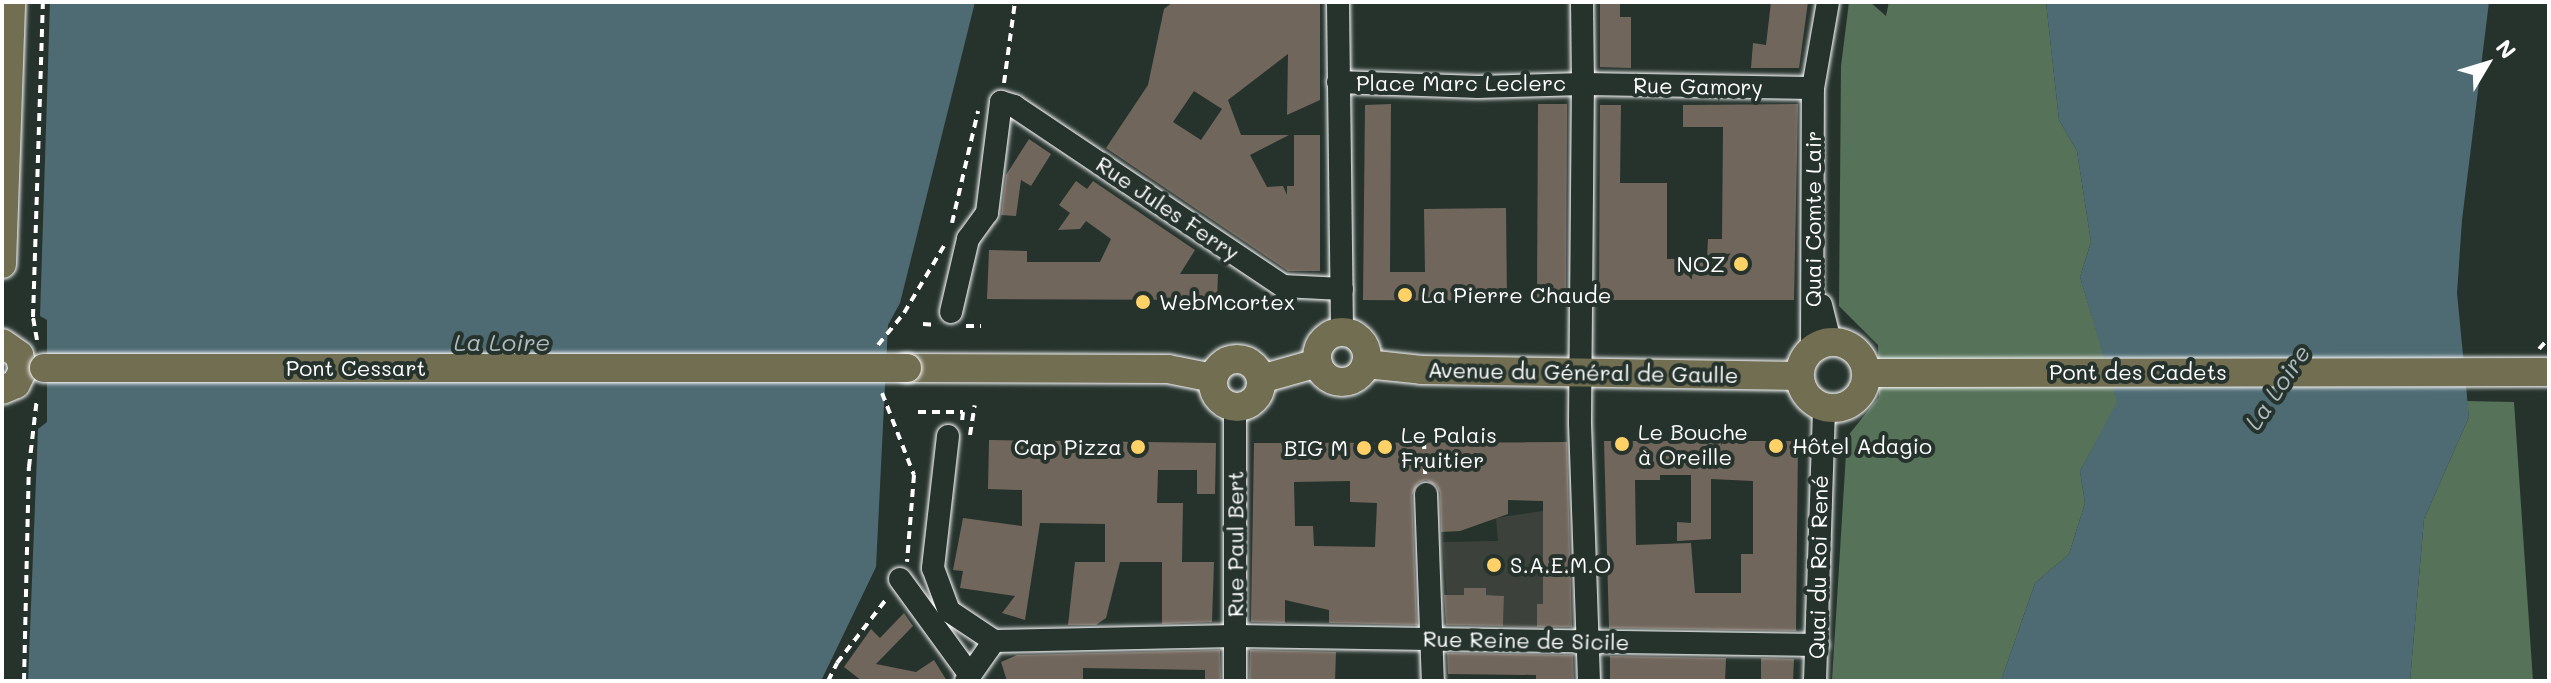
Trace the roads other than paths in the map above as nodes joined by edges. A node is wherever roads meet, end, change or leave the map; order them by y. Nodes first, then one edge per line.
1 (11, 2) edge
2 (1338, 2) edge
3 (1582, 2) edge
4 (1828, 2) edge
5 (5, 78) edge
6 (1338, 82) junction
7 (1583, 84) junction
8 (1813, 88) junction
9 (2, 264) edge
10 (1342, 289) junction
11 (951, 312) dead end
12 (1342, 332) junction
13 (2, 343) edge
14 (1821, 346) junction
15 (1318, 363) junction
16 (1366, 364) junction
17 (36, 368) junction
18 (1580, 371) junction
19 (2538, 371) edge
20 (1866, 373) junction
21 (1800, 376) junction
22 (1213, 378) junction
23 (1261, 379) junction
24 (2, 390) edge
25 (1824, 406) junction
26 (1235, 407) junction
27 (948, 436) dead end
28 (1426, 494) road end
29 (900, 579) road end
30 (1235, 636) junction
31 (1433, 639) junction
32 (1588, 640) junction
33 (994, 641) junction
34 (1818, 645) junction
35 (968, 678) edge
36 (1235, 681) edge
37 (1433, 681) edge
38 (1589, 681) edge
39 (1815, 681) edge

1 - 5 main road
2 - 6 street, Place Marc Leclerc
3 - 7 street, Place Marc Leclerc
4 - 8 street, Quai Comte Lair
5 - 9 main road
6 - 7 street, Place Marc Leclerc
6 - 10 street
7 - 8 street, Rue Gamory
7 - 18 street
8 - 14 street, Quai Comte Lair
10 - 11 street, Rue Jules Ferry
10 - 12 street
12 - 15 main road
12 - 16 main road
13 - 17 main road
14 - 20 main road
14 - 21 main road
15 - 16 main road
15 - 23 main road
16 - 18 main road, Avenue du Général de Gaulle
17 - 22 main road, Pont Cessart, bridge
17 - 24 main road
18 - 21 main road, Avenue du Général de Gaulle
18 - 32 street
19 - 20 main road, Pont des Cadets
20 - 25 main road
21 - 25 main road
22 - 23 main road
22 - 26 main road
23 - 26 main road
25 - 34 street, Quai du Roi René
26 - 30 street, Rue Paul Bert
27 - 33 street
28 - 31 street
29 - 35 street
30 - 31 street, Rue Reine de Sicile
30 - 33 street, Rue Reine de Sicile
30 - 36 street, Rue Paul Bert
31 - 32 street, Rue Reine de Sicile
31 - 37 street
32 - 34 street, Rue Reine de Sicile
32 - 38 street
33 - 35 street
34 - 39 street, Quai du Roi René

